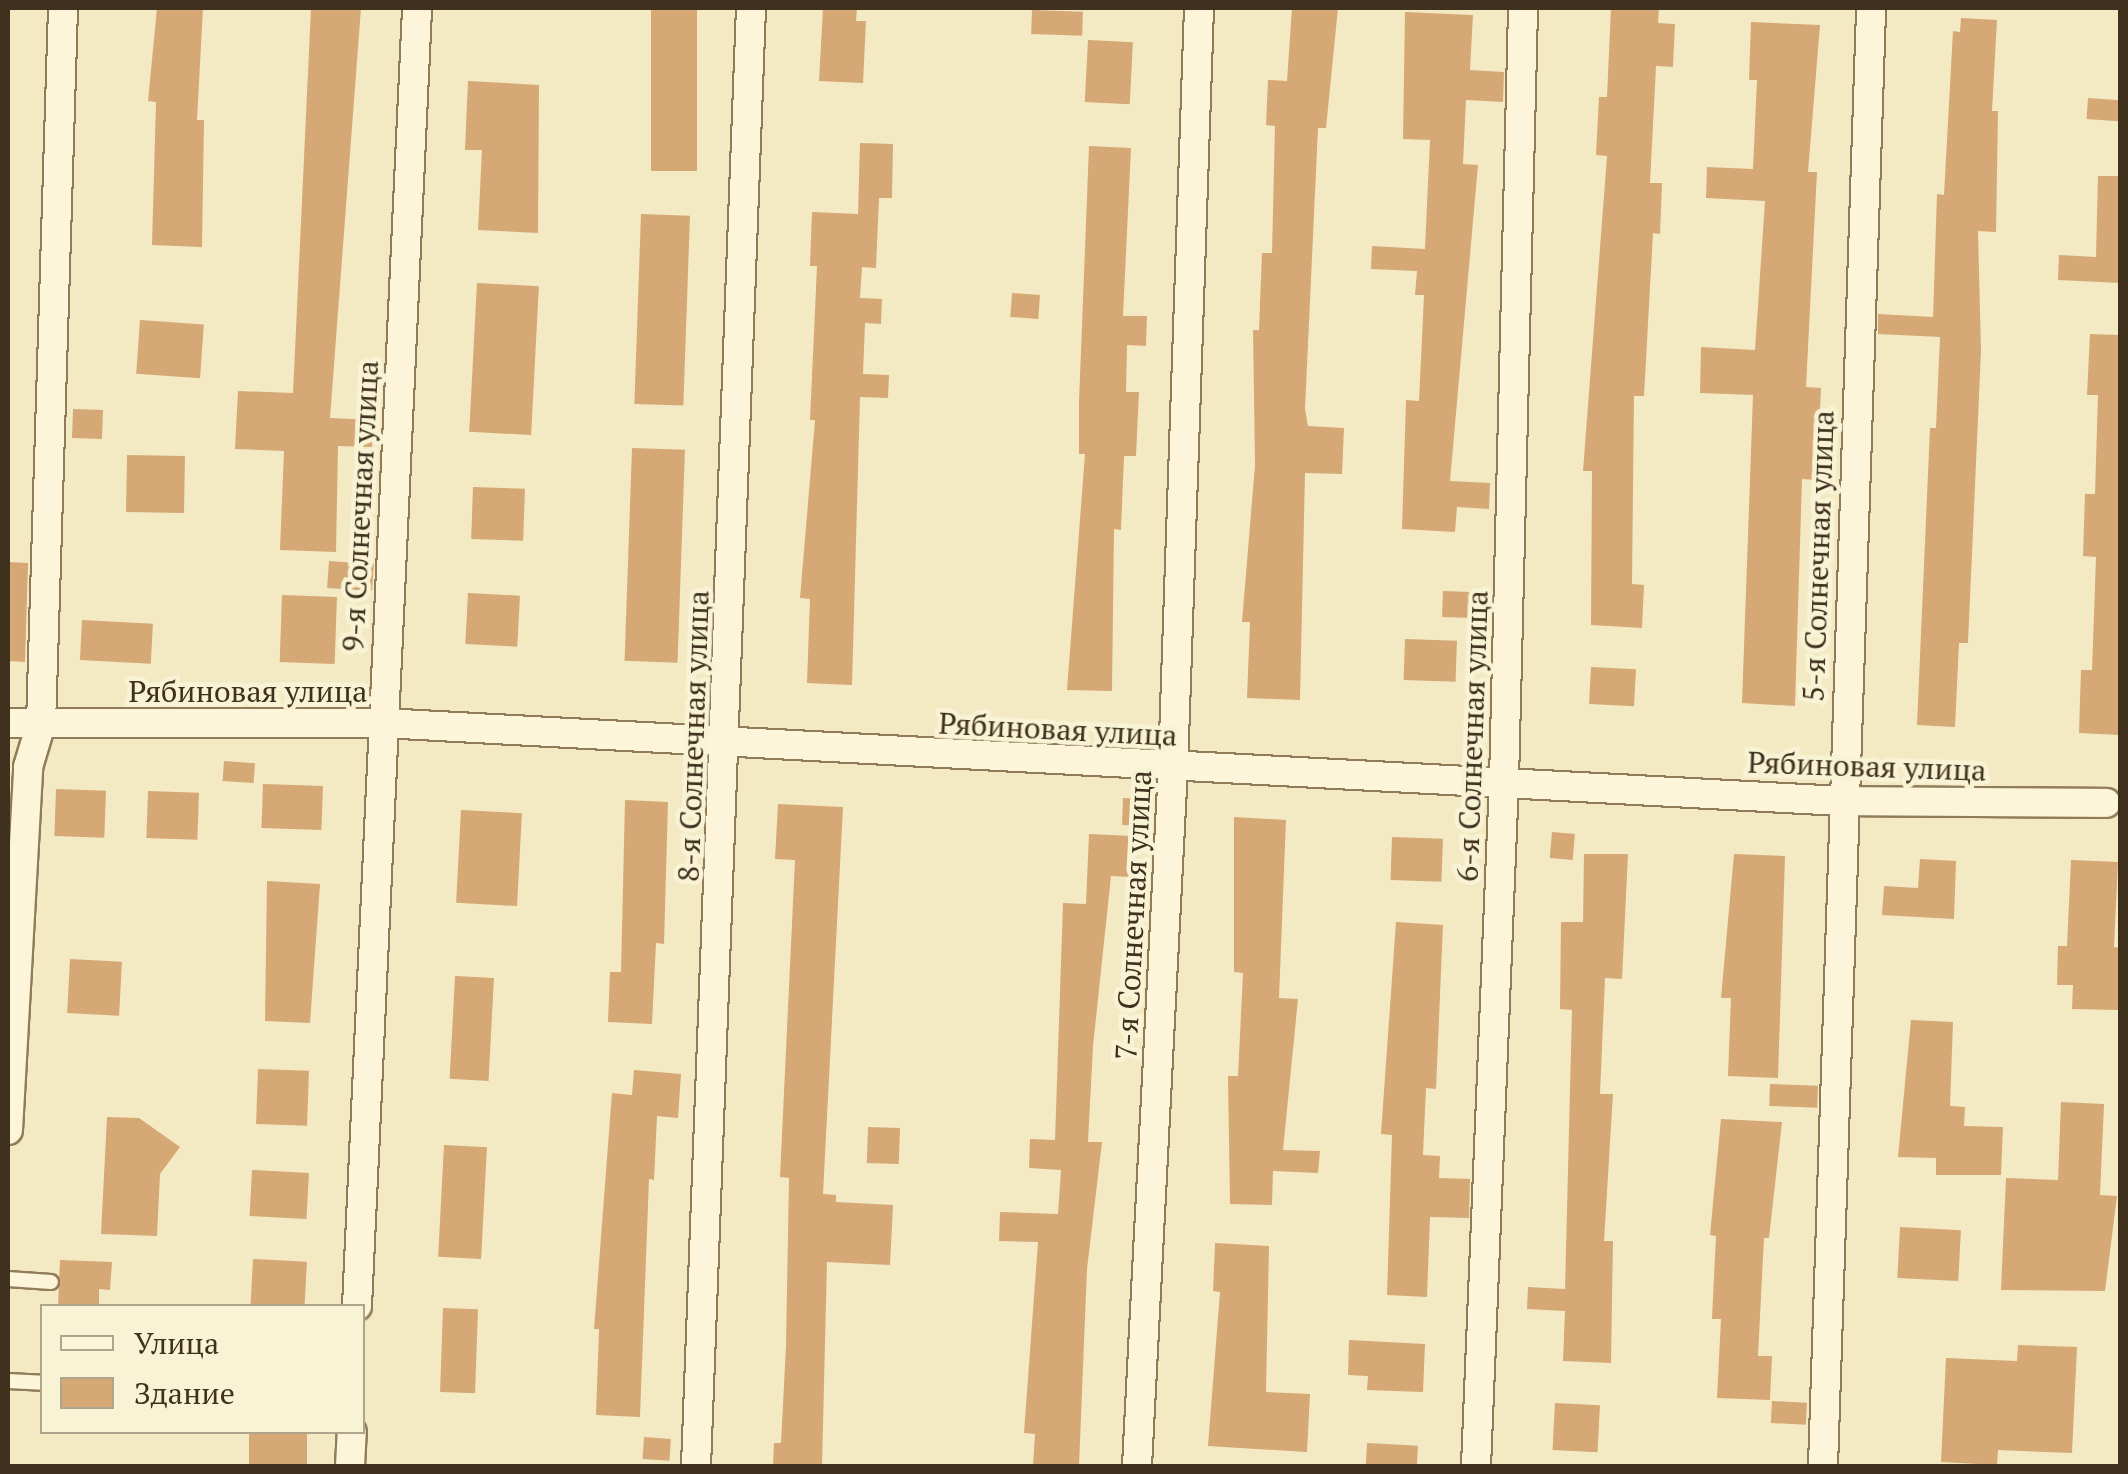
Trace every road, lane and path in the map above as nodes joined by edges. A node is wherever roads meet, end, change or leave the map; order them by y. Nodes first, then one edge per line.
1 (64, 8) edge
2 (416, 8) edge
3 (751, 8) edge
4 (1199, 8) edge
5 (1523, 8) edge
6 (1871, 8) edge
7 (8, 722) edge
8 (382, 723) junction
9 (41, 724) junction
10 (725, 745) junction
11 (1173, 768) junction
12 (1504, 781) junction
13 (2116, 799) edge
14 (1842, 802) junction
15 (8, 1130) edge
16 (8, 1280) edge
17 (51, 1282) dead end
18 (357, 1304) edge
19 (8, 1381) edge
20 (40, 1382) edge
21 (352, 1434) edge
22 (350, 1466) edge
23 (696, 1466) edge
24 (1137, 1466) edge
25 (1476, 1466) edge
26 (1823, 1466) edge

1 - 9 street
2 - 8 street, 9-я Солнечная улица
3 - 10 street, 8-я Солнечная улица
4 - 11 street, 7-я Солнечная улица
5 - 12 street, 6-я Солнечная улица
6 - 14 street, 5-я Солнечная улица
7 - 9 street, Рябиновая улица
8 - 9 street, Рябиновая улица
8 - 10 street, Рябиновая улица
8 - 18 street, 9-я Солнечная улица
9 - 15 street
10 - 11 street, Рябиновая улица
10 - 23 street, 8-я Солнечная улица
11 - 12 street, Рябиновая улица
11 - 24 street, 7-я Солнечная улица
12 - 14 street, Рябиновая улица
12 - 25 street, 6-я Солнечная улица
13 - 14 street, Рябиновая улица
14 - 26 street, 5-я Солнечная улица
16 - 17 lane
19 - 20 lane
21 - 22 street

